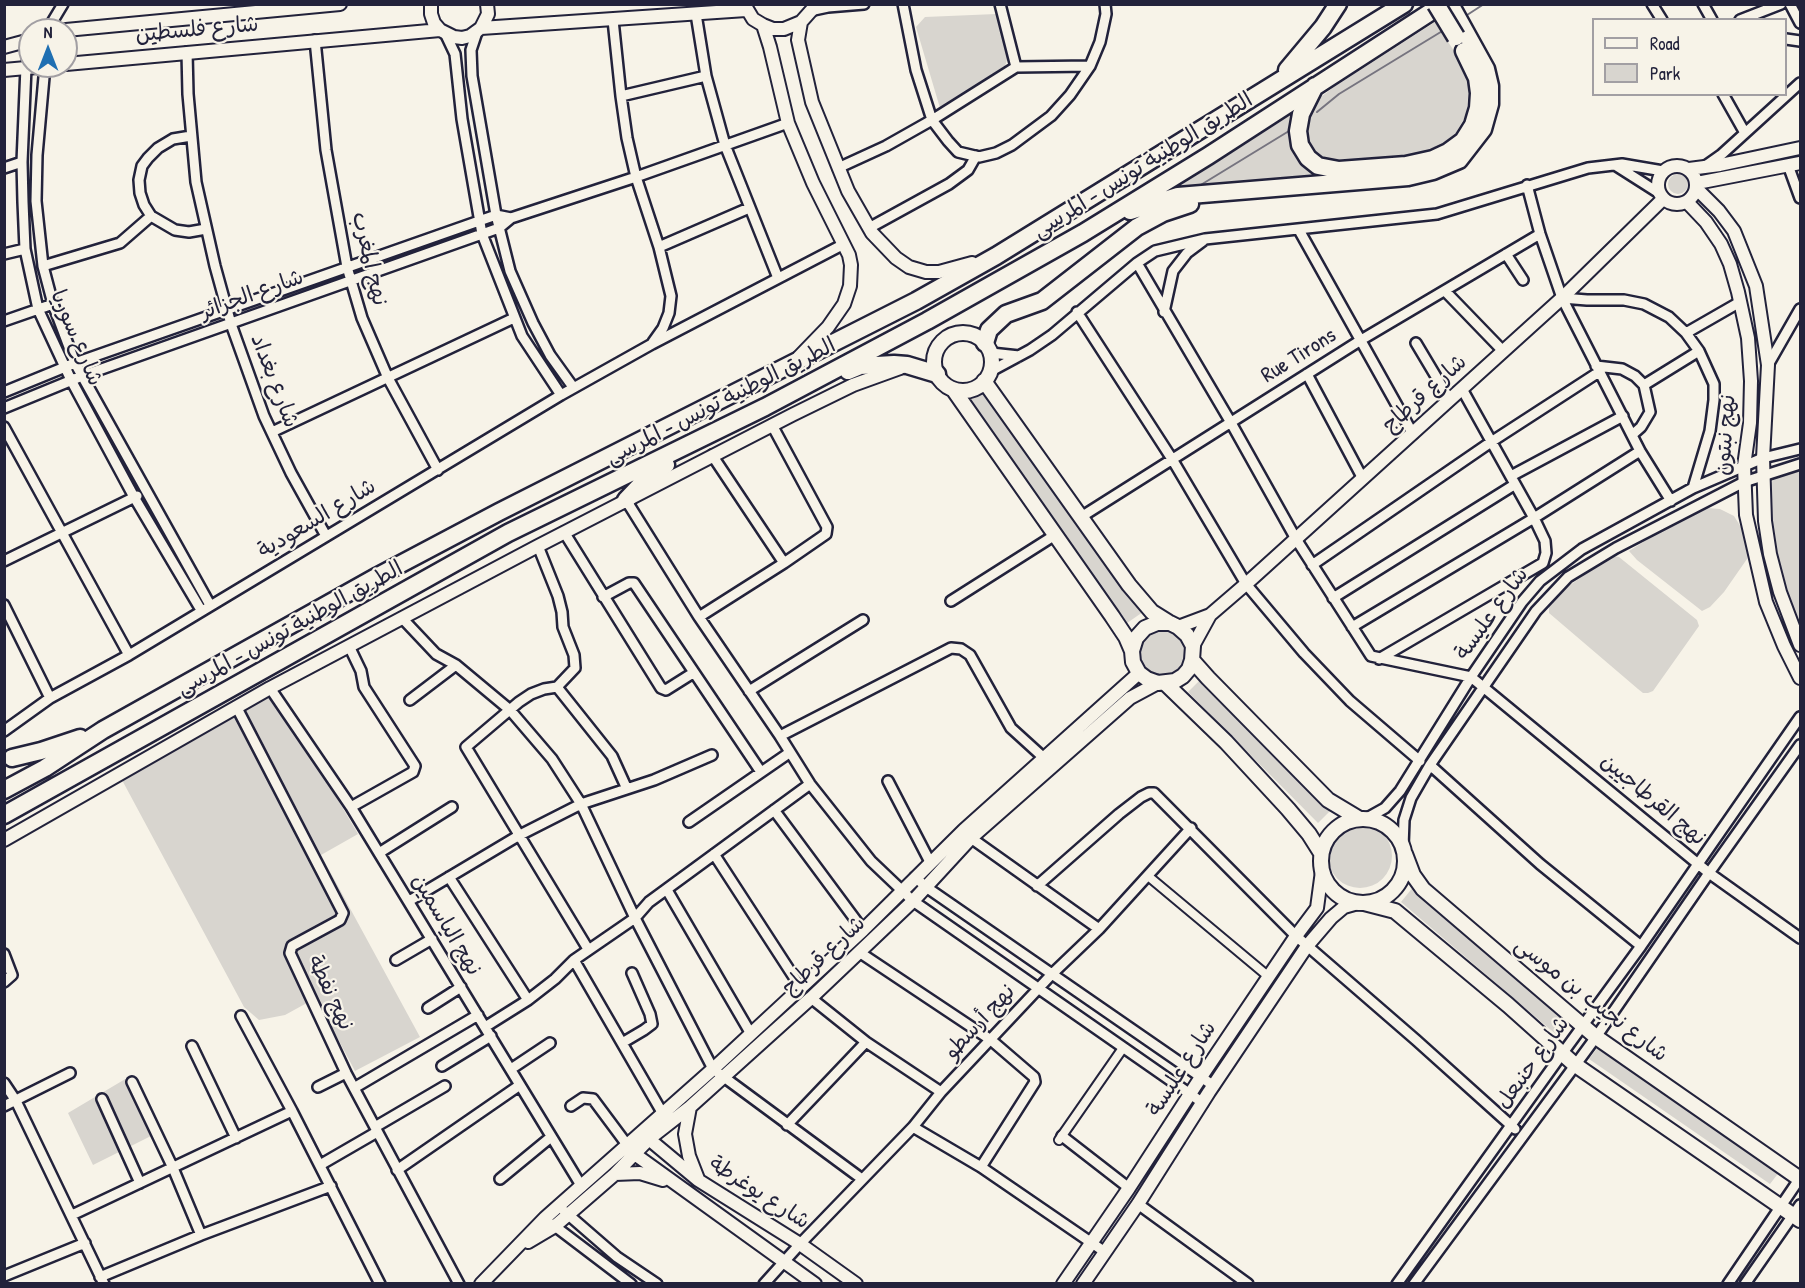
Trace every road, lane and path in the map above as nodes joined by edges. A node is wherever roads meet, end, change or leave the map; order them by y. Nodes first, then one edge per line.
1 (63, 4) edge
2 (340, 4) edge
3 (431, 4) edge
4 (487, 4) edge
5 (864, 4) edge
6 (903, 4) edge
7 (1000, 4) edge
8 (1105, 4) edge
9 (1338, 4) edge
10 (1436, 4) edge
11 (1443, 4) edge
12 (1449, 4) edge
13 (1652, 4) edge
14 (1703, 4) edge
15 (1781, 4) edge
16 (1790, 4) edge
17 (310, 6) edge
18 (745, 7) edge
19 (815, 7) edge
20 (1398, 7) edge
21 (696, 15) junction
22 (54, 18) edge
23 (1661, 18) edge
24 (1711, 18) edge
25 (1745, 18) edge
26 (613, 20) junction
27 (801, 22) junction
28 (1800, 23) edge
29 (762, 25) junction
30 (78, 29) edge
31 (479, 30) junction
32 (1459, 31) junction
33 (443, 32) junction
34 (315, 40) junction
35 (187, 52) junction
36 (78, 63) edge
37 (1090, 66) junction
38 (1016, 67) junction
39 (706, 76) junction
40 (26, 78) edge
41 (45, 78) edge
42 (1277, 82) junction
43 (1800, 83) edge
44 (1315, 86) junction
45 (1787, 95) edge
46 (621, 96) junction
47 (1724, 96) edge
48 (1786, 96) edge
49 (932, 120) junction
50 (788, 123) junction
51 (1745, 134) junction
52 (191, 136) junction
53 (23, 141) junction
54 (38, 143) junction
55 (725, 145) junction
56 (1800, 148) edge
57 (976, 156) junction
58 (22, 162) junction
59 (1794, 164) edge
60 (1615, 165) junction
61 (4, 168) edge
62 (838, 168) junction
63 (1702, 168) junction
64 (1689, 169) junction
65 (1663, 171) junction
66 (636, 177) junction
67 (1527, 186) junction
68 (1697, 186) junction
69 (1268, 189) junction
70 (1661, 196) junction
71 (1800, 198) edge
72 (1687, 202) junction
73 (749, 208) junction
74 (496, 215) junction
75 (151, 216) junction
76 (511, 219) junction
77 (480, 221) junction
78 (499, 228) junction
79 (869, 228) junction
80 (206, 229) junction
81 (1299, 230) junction
82 (1083, 233) junction
83 (482, 234) junction
84 (1540, 234) junction
85 (1205, 239) junction
86 (844, 244) junction
87 (660, 247) junction
88 (25, 249) junction
89 (4, 254) edge
90 (1506, 254) junction
91 (996, 256) junction
92 (1137, 263) junction
93 (43, 266) junction
94 (347, 267) junction
95 (778, 278) junction
96 (351, 280) junction
97 (1522, 280) dead end
98 (1445, 291) junction
99 (1562, 298) junction
100 (1740, 302) junction
101 (53, 304) junction
102 (38, 309) junction
103 (1800, 309) edge
104 (227, 310) junction
105 (1077, 312) junction
106 (1164, 312) junction
107 (514, 318) junction
108 (4, 321) edge
109 (231, 324) junction
110 (1686, 333) junction
111 (1361, 340) junction
112 (651, 344) junction
113 (1416, 344) dead end
114 (988, 348) junction
115 (1503, 351) junction
116 (1699, 351) junction
117 (1019, 356) junction
118 (794, 362) junction
119 (75, 363) junction
120 (907, 365) junction
121 (1768, 365) junction
122 (65, 367) junction
123 (1598, 369) junction
124 (937, 374) junction
125 (1307, 374) junction
126 (82, 376) junction
127 (987, 376) junction
128 (388, 378) junction
129 (71, 380) junction
130 (1644, 385) junction
131 (573, 387) junction
132 (953, 389) junction
133 (1462, 389) junction
134 (4, 392) edge
135 (561, 394) junction
136 (1450, 400) junction
137 (765, 406) junction
138 (4, 408) edge
139 (1623, 416) junction
140 (1230, 421) junction
141 (771, 425) junction
142 (4, 427) edge
143 (272, 432) junction
144 (1413, 434) junction
145 (1632, 435) junction
146 (706, 436) junction
147 (1491, 442) junction
148 (1800, 449) edge
149 (1641, 451) junction
150 (712, 455) junction
151 (1763, 458) junction
152 (1172, 459) junction
153 (1800, 464) edge
154 (1744, 466) junction
155 (438, 470) junction
156 (1763, 476) junction
157 (1363, 479) junction
158 (1512, 481) junction
159 (1743, 482) junction
160 (1693, 488) junction
161 (146, 492) junction
162 (134, 497) junction
163 (626, 500) junction
164 (1671, 501) junction
165 (1081, 517) junction
166 (1534, 518) junction
167 (564, 532) junction
168 (62, 534) junction
169 (1055, 535) junction
170 (326, 536) junction
171 (1296, 539) junction
172 (538, 546) junction
173 (4, 561) edge
174 (784, 563) junction
175 (1312, 565) junction
176 (1246, 584) junction
177 (603, 597) junction
178 (1333, 598) junction
179 (951, 601) dead end
180 (4, 605) edge
181 (205, 608) junction
182 (1210, 615) junction
183 (699, 617) junction
184 (402, 618) junction
185 (863, 621) dead end
186 (1174, 625) junction
187 (1352, 627) junction
188 (1800, 645) edge
189 (349, 646) junction
190 (1132, 651) junction
191 (1192, 653) junction
192 (129, 655) junction
193 (1380, 659) junction
194 (456, 665) junction
195 (693, 673) junction
196 (1139, 673) junction
197 (1472, 677) junction
198 (1800, 678) edge
199 (1161, 683) junction
200 (1484, 686) junction
201 (557, 687) junction
202 (270, 688) junction
203 (749, 691) junction
204 (50, 699) junction
205 (410, 700) dead end
206 (237, 708) junction
207 (510, 710) junction
208 (1800, 717) edge
209 (103, 730) junction
210 (4, 731) edge
211 (780, 736) junction
212 (1800, 745) edge
213 (789, 753) junction
214 (712, 755) dead end
215 (1044, 758) junction
216 (7, 759) edge
217 (1420, 761) junction
218 (1431, 765) junction
219 (761, 772) junction
220 (888, 781) dead end
221 (810, 784) junction
222 (52, 788) junction
223 (627, 789) junction
224 (4, 790) edge
225 (581, 804) junction
226 (351, 807) junction
227 (452, 807) dead end
228 (774, 810) junction
229 (4, 814) edge
230 (1363, 818) junction
231 (689, 822) dead end
232 (4, 824) edge
233 (1191, 828) junction
234 (518, 836) junction
235 (971, 838) junction
236 (4, 840) edge
237 (1404, 851) junction
238 (379, 853) junction
239 (1321, 853) junction
240 (714, 854) junction
241 (930, 862) junction
242 (1698, 863) junction
243 (1322, 872) junction
244 (1709, 873) junction
245 (1148, 876) junction
246 (450, 877) junction
247 (915, 877) junction
248 (1037, 886) junction
249 (926, 887) junction
250 (667, 890) junction
251 (901, 891) junction
252 (409, 901) junction
253 (913, 901) junction
254 (1361, 903) junction
255 (635, 918) junction
256 (1099, 929) junction
257 (863, 930) junction
258 (1296, 936) junction
259 (1800, 938) edge
260 (432, 939) junction
261 (1307, 946) junction
262 (1641, 946) junction
263 (588, 949) junction
264 (859, 952) junction
265 (4, 954) edge
266 (396, 960) dead end
267 (574, 960) junction
268 (632, 973) dead end
269 (1052, 974) junction
270 (1269, 977) junction
271 (4, 982) edge
272 (461, 987) junction
273 (801, 988) junction
274 (1038, 989) junction
275 (811, 998) junction
276 (528, 1000) junction
277 (428, 1008) dead end
278 (478, 1015) junction
279 (241, 1016) dead end
280 (1583, 1026) junction
281 (485, 1027) junction
282 (751, 1034) junction
283 (491, 1036) junction
284 (1596, 1037) junction
285 (991, 1040) junction
286 (866, 1042) junction
287 (550, 1043) dead end
288 (622, 1043) junction
289 (192, 1046) dead end
290 (1123, 1048) junction
291 (1562, 1054) junction
292 (1574, 1064) junction
293 (442, 1066) dead end
294 (511, 1069) junction
295 (70, 1073) dead end
296 (346, 1073) junction
297 (717, 1073) junction
298 (1201, 1077) junction
299 (132, 1082) dead end
300 (4, 1083) edge
301 (520, 1085) junction
302 (445, 1086) dead end
303 (1214, 1086) junction
304 (318, 1087) dead end
305 (354, 1088) junction
306 (941, 1092) junction
307 (1191, 1095) junction
308 (102, 1099) dead end
309 (16, 1101) junction
310 (1203, 1103) junction
311 (4, 1106) edge
312 (571, 1106) dead end
313 (690, 1107) junction
314 (292, 1111) junction
315 (663, 1114) junction
316 (787, 1125) junction
317 (1512, 1126) junction
318 (913, 1127) junction
319 (376, 1130) junction
320 (1522, 1135) junction
321 (646, 1136) junction
322 (551, 1137) junction
323 (236, 1138) junction
324 (1061, 1138) joint
325 (630, 1149) junction
326 (320, 1165) junction
327 (981, 1167) junction
328 (172, 1168) junction
329 (397, 1170) junction
330 (615, 1174) junction
331 (500, 1179) dead end
332 (862, 1179) junction
333 (1800, 1179) edge
334 (698, 1180) junction
335 (140, 1183) junction
336 (679, 1185) junction
337 (331, 1186) junction
338 (582, 1187) junction
339 (1129, 1188) junction
340 (1138, 1204) junction
341 (1781, 1207) junction
342 (564, 1211) junction
343 (1798, 1214) edge
344 (72, 1215) junction
345 (550, 1222) junction
346 (201, 1235) junction
347 (1091, 1242) junction
348 (85, 1243) junction
349 (800, 1244) junction
350 (1105, 1252) junction
351 (783, 1262) junction
352 (4, 1276) edge
353 (102, 1280) edge
354 (1731, 1283) edge
355 (380, 1284) edge
356 (459, 1284) edge
357 (481, 1284) edge
358 (631, 1284) edge
359 (657, 1284) edge
360 (764, 1284) edge
361 (814, 1284) edge
362 (856, 1284) edge
363 (1063, 1284) edge
364 (1083, 1284) edge
365 (1248, 1284) edge
366 (1398, 1284) edge
367 (1414, 1284) edge
368 (1745, 1284) edge

1 - 22 street
2 - 17 street, شارع فلسطين
3 - 33 street
4 - 31 street
5 - 19 street
6 - 49 street
7 - 38 street
8 - 37 street
9 - 42 highway
10 - 32 highway, bridge
11 - 44 highway, الطريق الوطنية تونس - المرسى
12 - 32 highway
13 - 23 street
14 - 24 street
15 - 25 street
16 - 28 street
17 - 30 street, شارع فلسطين
18 - 21 street
18 - 29 street
19 - 27 street
20 - 42 highway, الطريق الوطنية تونس - المرسى
21 - 26 street
21 - 39 street
26 - 31 street
26 - 46 street
27 - 29 street
27 - 62 street
29 - 50 street
31 - 33 street, شارع فلسطين
31 - 74 street
32 - 44 highway
32 - 69 highway
33 - 34 street, شارع فلسطين
33 - 77 street
34 - 35 street, شارع فلسطين
34 - 94 street, نهج المغرب
35 - 36 street, شارع فلسطين
35 - 52 street, شارع بغداد
37 - 38 street
37 - 57 street
38 - 49 street
39 - 46 street
39 - 55 street
40 - 53 street, شارع سوريا
41 - 54 street, شارع سوريا
42 - 91 highway, الطريق الوطنية تونس - المرسى
43 - 45 street
44 - 82 highway, الطريق الوطنية تونس - المرسى
46 - 66 street
47 - 51 street
48 - 51 street
49 - 57 street
49 - 62 street
50 - 55 street, شارع الجزائر
50 - 86 street
51 - 63 street
52 - 75 street
52 - 80 street, شارع بغداد
53 - 54 street
53 - 58 street, شارع سوريا
54 - 93 street, شارع سوريا
55 - 66 street, شارع الجزائر
55 - 73 street
56 - 63 street
57 - 79 street
58 - 61 street
58 - 88 street, شارع سوريا
59 - 68 street
59 - 71 street
60 - 65 street
60 - 67 street
60 - 70 street
62 - 79 street
63 - 64 street
64 - 65 street
64 - 68 street
65 - 70 street
66 - 76 street, شارع الجزائر
66 - 87 street
67 - 81 street
67 - 84 street
68 - 72 street
68 - 121 street, نهج نبتون
69 - 82 highway
69 - 114 highway
70 - 72 street
70 - 99 street, شارع قرطاج
72 - 100 street, نهج نبتون
73 - 87 street
73 - 95 street
74 - 76 street
74 - 77 street, شارع الجزائر
74 - 78 street
75 - 80 street
75 - 93 street
76 - 78 street, شارع الجزائر
77 - 83 street
77 - 94 street, شارع الجزائر
78 - 83 street, شارع الجزائر
78 - 131 street
79 - 91 street
80 - 104 street, شارع بغداد
81 - 85 street
81 - 111 street
82 - 137 highway, الطريق الوطنية تونس - المرسى
83 - 96 street, شارع الجزائر
83 - 107 street
84 - 90 street, Rue Tirons
84 - 99 street
85 - 92 street
85 - 106 street
86 - 95 street, شارع السعودية
86 - 118 street
87 - 112 street
88 - 89 street
88 - 102 street, شارع سوريا
90 - 97 street
90 - 98 street, Rue Tirons
91 - 118 highway, الطريق الوطنية تونس - المرسى
92 - 105 street
92 - 106 street
93 - 101 street, شارع سوريا
94 - 96 street, نهج المغرب
94 - 104 street, شارع الجزائر
95 - 112 street, شارع السعودية
96 - 109 street, شارع الجزائر
96 - 128 street, نهج المغرب
98 - 111 street, Rue Tirons
98 - 115 street
99 - 110 street
99 - 115 street, شارع قرطاج
99 - 123 street
100 - 110 street
100 - 154 street, نهج نبتون
101 - 102 street
101 - 119 street, شارع سوريا
102 - 108 street
102 - 122 street, شارع سوريا
103 - 121 street
104 - 109 street, شارع بغداد
104 - 119 street, شارع الجزائر
105 - 117 street
105 - 152 street
106 - 140 street
107 - 128 street
107 - 135 street
109 - 126 street, شارع الجزائر
109 - 143 street, شارع بغداد
110 - 116 street
111 - 125 street, Rue Tirons
111 - 144 street
112 - 131 street, شارع السعودية
113 - 136 street
114 - 117 street
114 - 124 main road
114 - 127 main road
115 - 133 street, شارع قرطاج
116 - 130 street
116 - 160 street
117 - 127 street
118 - 209 highway, الطريق الوطنية تونس - المرسى
119 - 122 street, شارع الجزائر
119 - 126 street, شارع سوريا
120 - 124 highway
120 - 137 highway
120 - 141 street
121 - 151 street, نهج نبتون
122 - 129 street, شارع سوريا
122 - 134 street, شارع الجزائر
123 - 130 street
123 - 139 street
123 - 147 street
124 - 132 main road
125 - 140 street, Rue Tirons
125 - 157 street
126 - 129 street, شارع الجزائر
126 - 161 street, شارع سوريا
127 - 132 main road
127 - 165 main road
128 - 143 street
128 - 155 street, نهج المغرب
129 - 138 street, شارع الجزائر
129 - 162 street, شارع سوريا
130 - 145 street
131 - 135 street, شارع السعودية
132 - 169 main road
133 - 136 street, شارع قرطاج
133 - 147 street
135 - 155 street, شارع السعودية
136 - 144 street, شارع قرطاج
137 - 146 highway, الطريق الوطنية تونس - المرسى
139 - 145 street
139 - 158 street
140 - 152 street, Rue Tirons
140 - 171 street
141 - 150 street
141 - 174 street
142 - 168 street
143 - 170 street, شارع بغداد
144 - 157 street, شارع قرطاج
145 - 149 street
146 - 163 highway
146 - 222 highway, الطريق الوطنية تونس - المرسى
147 - 158 street
147 - 175 street
148 - 151 street, شارع عليسة
149 - 164 street
149 - 166 street
150 - 163 street
150 - 174 street
151 - 154 street, شارع عليسة
151 - 156 street, نهج نبتون
152 - 165 street, Rue Tirons
152 - 176 street
153 - 156 street, شارع عليسة
154 - 159 street, نهج نبتون
154 - 160 street, شارع عليسة
155 - 170 street, شارع السعودية
156 - 159 street, شارع عليسة
156 - 188 street, نهج نبتون
157 - 171 street, شارع قرطاج
158 - 166 street
158 - 178 street
159 - 198 street, نهج نبتون
159 - 200 street, شارع عليسة
160 - 164 street, شارع عليسة
161 - 162 street
161 - 181 street, شارع سوريا
162 - 168 street
162 - 181 street, شارع سوريا
163 - 167 street
163 - 183 street
164 - 197 street, شارع عليسة
165 - 186 main road
166 - 187 street
166 - 193 street
167 - 172 street
167 - 177 street
168 - 173 street
168 - 192 street
169 - 179 street
169 - 190 main road
170 - 181 street, شارع السعودية
171 - 175 street
171 - 176 street, شارع قرطاج
172 - 184 street
172 - 201 street
174 - 183 street
175 - 178 street
176 - 182 street, شارع قرطاج
176 - 217 street
177 - 195 street
177 - 195 street
178 - 187 street
180 - 204 street
181 - 192 street, شارع السعودية
182 - 186 street, شارع قرطاج
182 - 191 street, شارع قرطاج
183 - 203 street
184 - 189 street
184 - 194 street
185 - 203 street
186 - 190 main road
186 - 191 main road
187 - 193 street
189 - 202 street
189 - 226 street
190 - 196 main road
191 - 199 main road
191 - 230 main road
192 - 204 street, شارع السعودية
193 - 197 street
194 - 205 street
194 - 207 street
195 - 219 street
196 - 199 main road
196 - 215 street, شارع قرطاج
197 - 200 street, نهج القرطاجيين
197 - 217 street, شارع عليسة
199 - 235 street, شارع قرطاج
199 - 239 main road
200 - 218 street, شارع عليسة
200 - 242 street, نهج القرطاجيين
201 - 207 street
201 - 223 street
202 - 206 street
202 - 226 street, نهج الياسمين
203 - 211 street
204 - 210 street, شارع السعودية
206 - 236 street
206 - 296 street, نهج نفطة
207 - 225 street
207 - 234 street
208 - 242 street, شارع حنبعل
209 - 216 highway
209 - 224 highway, الطريق الوطنية تونس - المرسى
211 - 213 street
211 - 215 street
212 - 244 street, شارع حنبعل
213 - 219 street
213 - 221 street
214 - 223 street
215 - 241 street, شارع قرطاج
217 - 230 street, شارع عليسة
218 - 237 street, شارع عليسة
218 - 262 street
219 - 231 street
220 - 241 street
221 - 228 street
221 - 251 street
222 - 229 highway, الطريق الوطنية تونس - المرسى
222 - 232 highway
223 - 225 street
225 - 234 street
225 - 255 street
226 - 238 street, نهج الياسمين
227 - 238 street
228 - 240 street
228 - 257 street
230 - 237 main road
230 - 239 main road
233 - 245 street, نهج أرسطو
233 - 248 street
233 - 258 street
234 - 246 street
234 - 263 street
235 - 248 street
235 - 249 street, شارع قرطاج
237 - 254 main road
237 - 280 main road, شارع نجيب بن موسى
238 - 252 street, نهج الياسمين
239 - 243 main road
240 - 250 street
240 - 273 street
241 - 247 street, شارع قرطاج
242 - 244 street, نهج القرطاجيين
242 - 262 street, شارع حنبعل
243 - 254 main road
243 - 258 street, شارع عليسة
244 - 259 street, نهج القرطاجيين
244 - 284 street, شارع حنبعل
245 - 256 street, نهج أرسطو
245 - 270 street
246 - 252 street
246 - 276 street
247 - 249 street
247 - 251 street, شارع قرطاج
248 - 256 street
249 - 253 street, شارع قرطاج
249 - 269 street
250 - 255 street
250 - 282 street
251 - 253 street
251 - 257 street, شارع قرطاج
252 - 260 street, نهج الياسمين
253 - 264 street, شارع قرطاج
253 - 274 street
254 - 261 street, شارع عليسة
254 - 291 main road
255 - 263 street
255 - 297 street
256 - 269 street, نهج أرسطو
257 - 273 street, شارع قرطاج
258 - 261 street
258 - 270 street, شارع عليسة
260 - 266 street
260 - 272 street, نهج الياسمين
261 - 303 street, شارع عليسة
261 - 317 street
262 - 280 street, شارع حنبعل
263 - 267 street
264 - 275 street, شارع قرطاج
264 - 285 street
265 - 271 street
267 - 276 street
267 - 288 street
268 - 288 street
269 - 274 street, نهج أرسطو
269 - 298 street
270 - 298 street, شارع عليسة
272 - 277 street
272 - 278 street, نهج الياسمين
273 - 282 street, شارع قرطاج
274 - 285 street, نهج أرسطو
274 - 290 street
275 - 286 street
275 - 297 street, شارع قرطاج
276 - 281 street
278 - 281 street, نهج الياسمين
278 - 305 street
279 - 314 street
280 - 284 main road, شارع نجيب بن موسى
280 - 291 street, شارع حنبعل
281 - 283 street, نهج الياسمين
282 - 297 street, شارع قرطاج
283 - 293 street
283 - 294 street, نهج الياسمين
284 - 292 street, شارع حنبعل
284 - 333 main road, شارع نجيب بن موسى
285 - 306 street, نهج أرسطو
285 - 327 street
286 - 306 street
286 - 316 street
287 - 294 street
288 - 315 street
289 - 323 street
290 - 307 street
290 - 324 street
291 - 292 main road
291 - 317 street, شارع حنبعل
292 - 320 street, شارع حنبعل
292 - 341 main road
294 - 301 street, نهج الياسمين
295 - 309 street
296 - 304 street
296 - 305 street, نهج نفطة
297 - 313 street, شارع قرطاج
297 - 315 street, شارع قرطاج
297 - 316 street
298 - 303 street
298 - 307 street, شارع عليسة
299 - 328 street
300 - 309 street
301 - 322 street, نهج الياسمين
301 - 329 street
302 - 319 street
303 - 310 street, شارع عليسة
305 - 319 street, نهج نفطة
306 - 318 street, نهج أرسطو
307 - 310 street
307 - 339 street, شارع عليسة
308 - 335 street
309 - 311 street
309 - 344 street
310 - 340 street, شارع عليسة
312 - 325 street
313 - 321 street, شارع قرطاج
313 - 334 street
314 - 323 street
314 - 326 street
315 - 321 street, شارع قرطاج
316 - 332 street
317 - 320 street
317 - 366 street, شارع حنبعل
318 - 327 street
318 - 332 street, نهج أرسطو
319 - 326 street
319 - 329 street, نهج نفطة
320 - 367 street, شارع حنبعل
321 - 325 street, شارع قرطاج
321 - 334 street, شارع يوغرطة
322 - 331 street
322 - 338 street, نهج الياسمين
323 - 328 street
324 - 339 street
325 - 330 street, شارع قرطاج
325 - 336 street, شارع يوغرطة
325 - 338 street, شارع قرطاج
326 - 337 street
327 - 347 street
328 - 335 street
328 - 346 street
329 - 356 street, نهج نفطة
330 - 336 street
330 - 342 street, شارع قرطاج
332 - 349 street, نهج أرسطو
333 - 341 street
334 - 349 street, شارع يوغرطة
335 - 344 street
336 - 351 street, شارع يوغرطة
337 - 346 street
337 - 355 street
338 - 342 street, شارع قرطاج
339 - 347 street, شارع عليسة
340 - 350 street, شارع عليسة
340 - 365 street
341 - 343 main road
341 - 354 street
342 - 345 street, شارع قرطاج
342 - 359 street
343 - 368 street
344 - 348 street
345 - 357 street, شارع قرطاج
345 - 358 street
346 - 353 street
347 - 350 street
347 - 363 street, شارع عليسة
348 - 352 street
348 - 353 street
349 - 351 street, نهج أرسطو
349 - 362 street, شارع يوغرطة
350 - 364 street, شارع عليسة
351 - 360 street, نهج أرسطو
351 - 361 street, شارع يوغرطة

